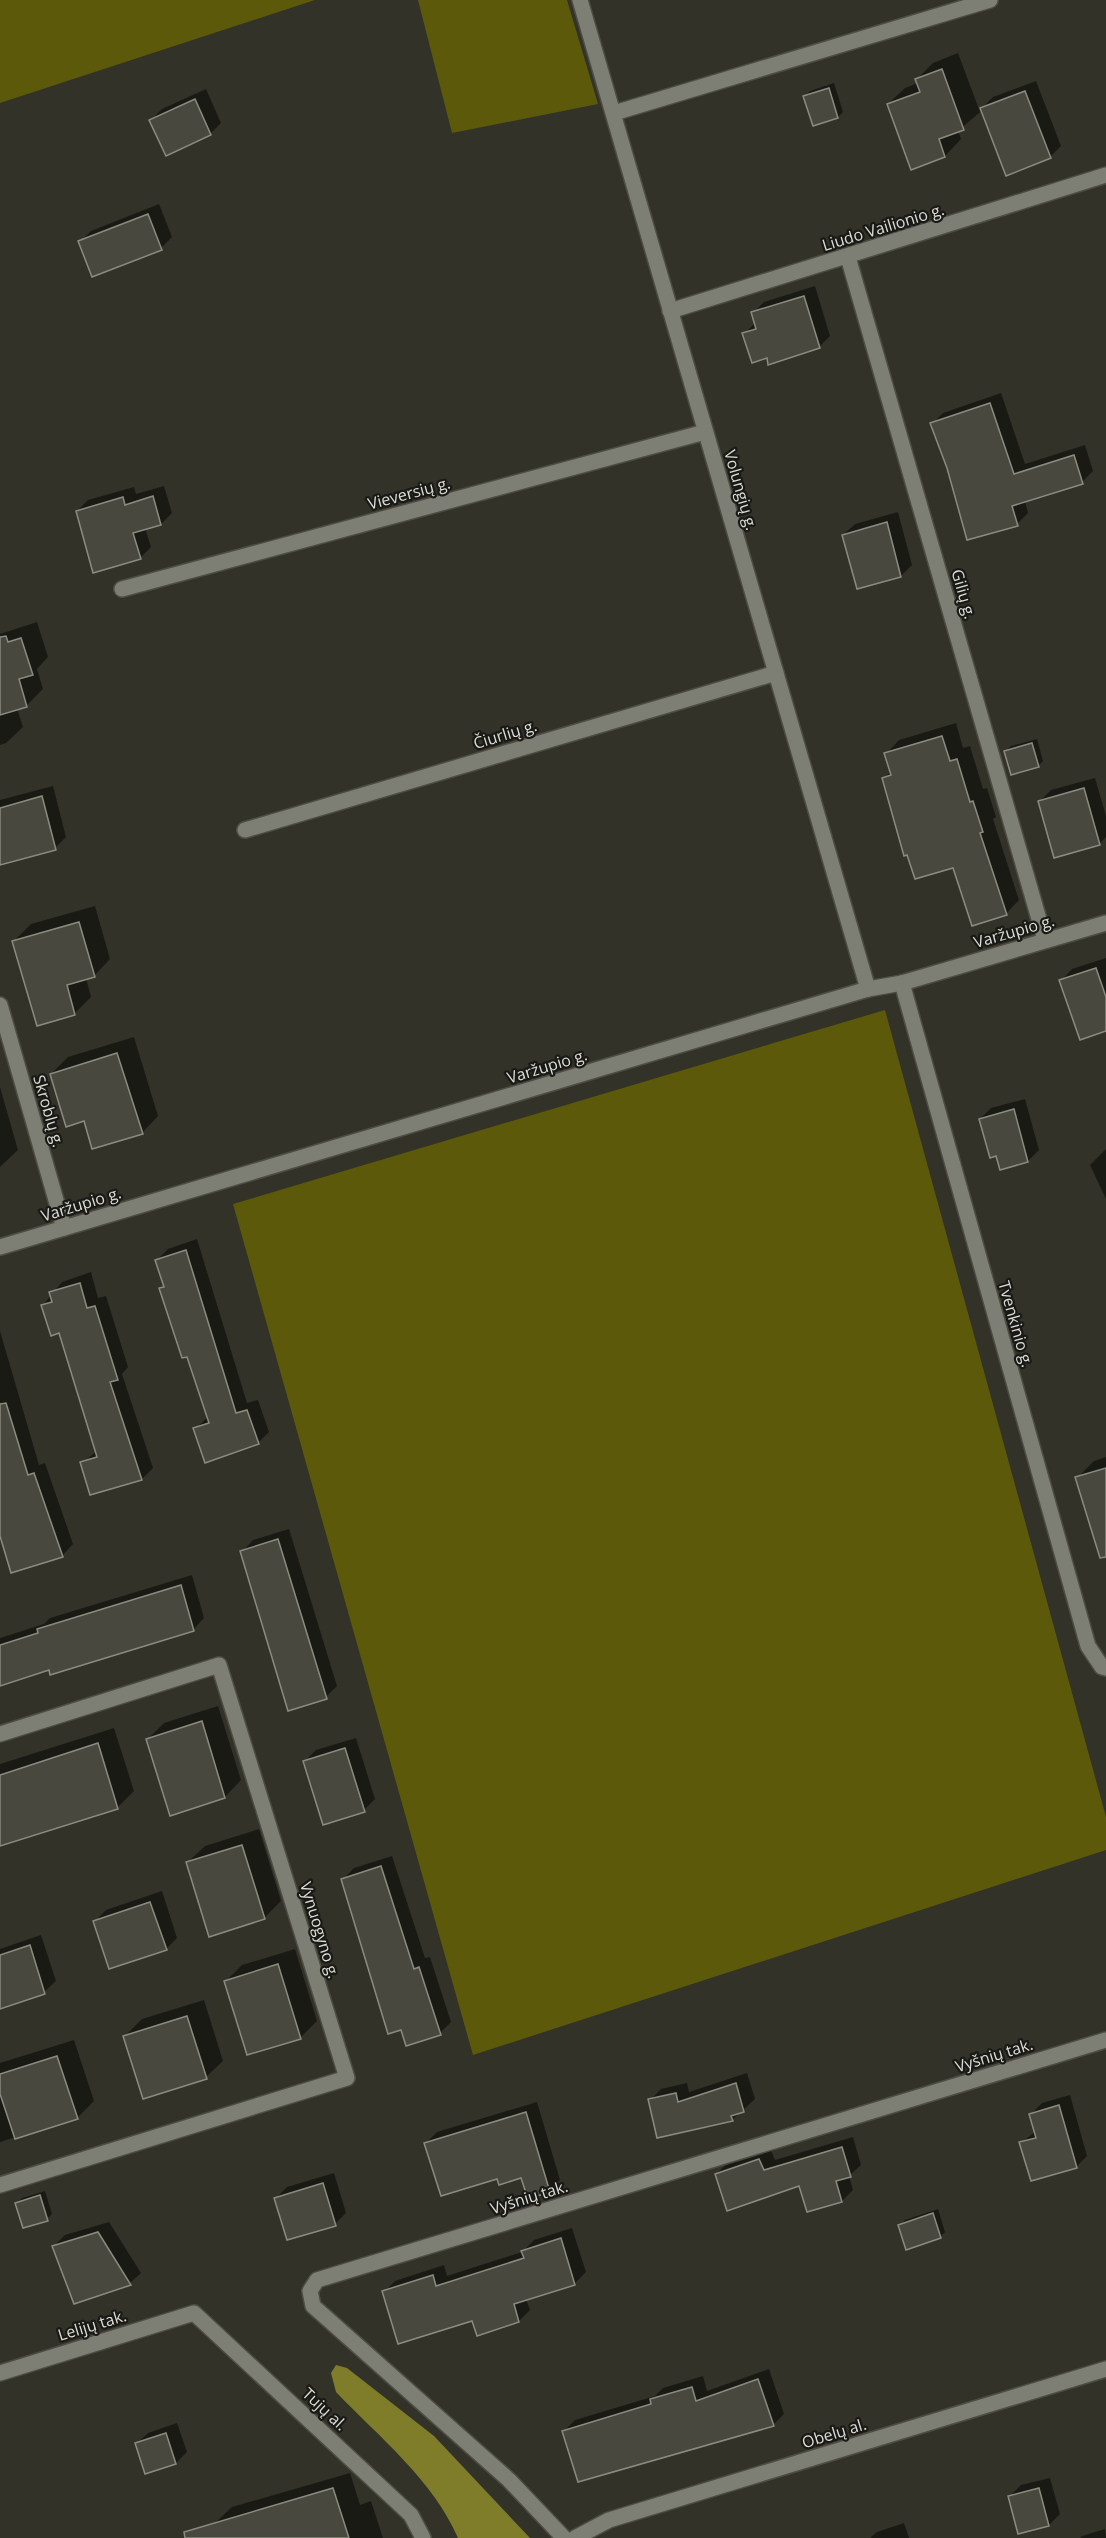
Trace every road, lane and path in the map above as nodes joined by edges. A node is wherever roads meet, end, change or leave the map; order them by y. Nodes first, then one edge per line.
1 (580, 0) edge
2 (990, 0) edge
3 (614, 113) junction
4 (1106, 176) edge
5 (848, 257) junction
6 (670, 310) junction
7 (705, 432) junction
8 (122, 589) dead end
9 (776, 673) junction
10 (245, 830) dead end
11 (1106, 923) edge
12 (1045, 940) junction
13 (902, 983) junction
14 (868, 989) junction
15 (0, 1005) edge
16 (64, 1228) junction
17 (0, 1247) edge
18 (1106, 1668) edge
19 (0, 1734) edge
20 (1106, 2040) edge
21 (0, 2185) edge
22 (194, 2313) joint
23 (1106, 2369) edge
24 (0, 2373) edge
25 (423, 2538) edge
26 (564, 2538) edge
27 (575, 2538) edge

1 - 3 street, Volungių g.
2 - 3 street
3 - 6 street, Volungių g.
4 - 5 street, Liudo Vailionio g.
5 - 6 street, Liudo Vailionio g.
5 - 12 street, Gilių g.
6 - 7 street, Volungių g.
7 - 8 street, Vieversių g.
7 - 9 street, Volungių g.
9 - 10 street, Čiurlių g.
9 - 14 street, Volungių g.
11 - 12 street, Varžupio g.
12 - 13 street, Varžupio g.
13 - 14 street, Varžupio g.
13 - 18 street, Tvenkinio g.
14 - 16 street, Varžupio g.
15 - 16 street, Skroblų g.
16 - 17 street, Varžupio g.
19 - 21 street, Vynuogyno g.
20 - 26 street, Vyšnių tak.
22 - 24 street, Lelijų tak.
22 - 25 street, Tujų al.
23 - 27 street, Obelų al.

